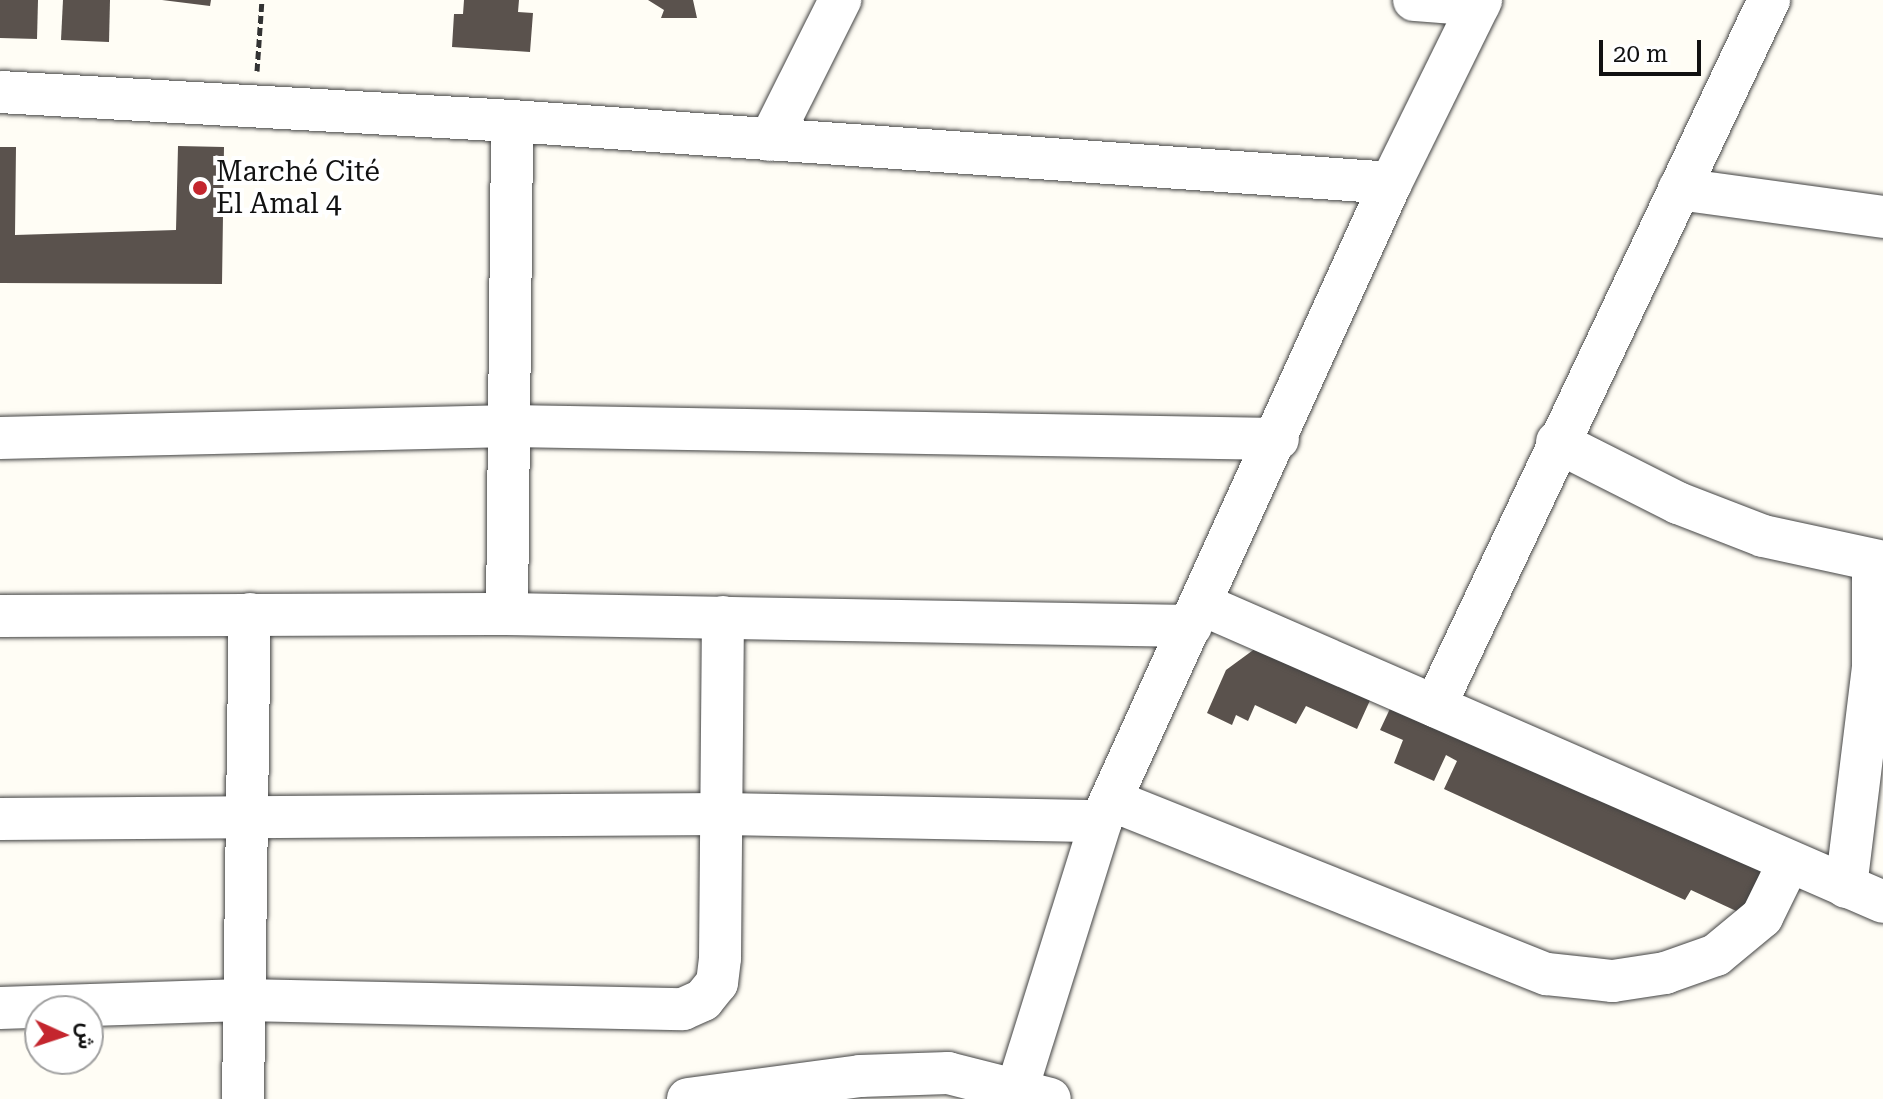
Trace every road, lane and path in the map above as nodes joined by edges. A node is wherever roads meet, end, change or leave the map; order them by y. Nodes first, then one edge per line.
1 (262, 0) edge
2 (840, 0) edge
3 (1414, 0) edge
4 (1769, 0) edge
5 (1480, 2) edge
6 (0, 92) edge
7 (254, 106) junction
8 (512, 121) junction
9 (770, 140) junction
10 (1391, 183) junction
11 (1679, 189) junction
12 (1883, 217) edge
13 (509, 426) junction
14 (0, 438) edge
15 (1278, 439) junction
16 (1557, 442) junction
17 (1878, 562) edge
18 (250, 614) junction
19 (507, 614) junction
20 (1196, 615) junction
21 (0, 616) edge
22 (723, 617) junction
23 (1435, 706) junction
24 (1106, 810) junction
25 (724, 814) junction
26 (245, 817) junction
27 (0, 819) edge
28 (1788, 864) junction
29 (1865, 895) edge
30 (243, 1000) junction
31 (0, 1008) edge
32 (1027, 1096) edge
33 (243, 1099) edge
34 (688, 1099) edge

1 - 7 path
2 - 9 street
3 - 5 street
4 - 11 street
5 - 10 street
6 - 7 street
7 - 8 street
8 - 9 street
8 - 13 street
9 - 10 street
10 - 15 street
11 - 12 street
11 - 16 street
13 - 14 street
13 - 15 street
13 - 19 street
15 - 20 street
16 - 17 street
16 - 23 street
17 - 29 street
18 - 19 street
18 - 21 street
18 - 26 street
19 - 22 street
20 - 22 street
20 - 23 street
20 - 24 street
22 - 25 street
23 - 28 street
24 - 25 street
24 - 28 street
24 - 32 street
25 - 26 street
25 - 30 street
26 - 27 street
26 - 30 street
28 - 29 street
30 - 31 street
30 - 33 street
32 - 34 street

